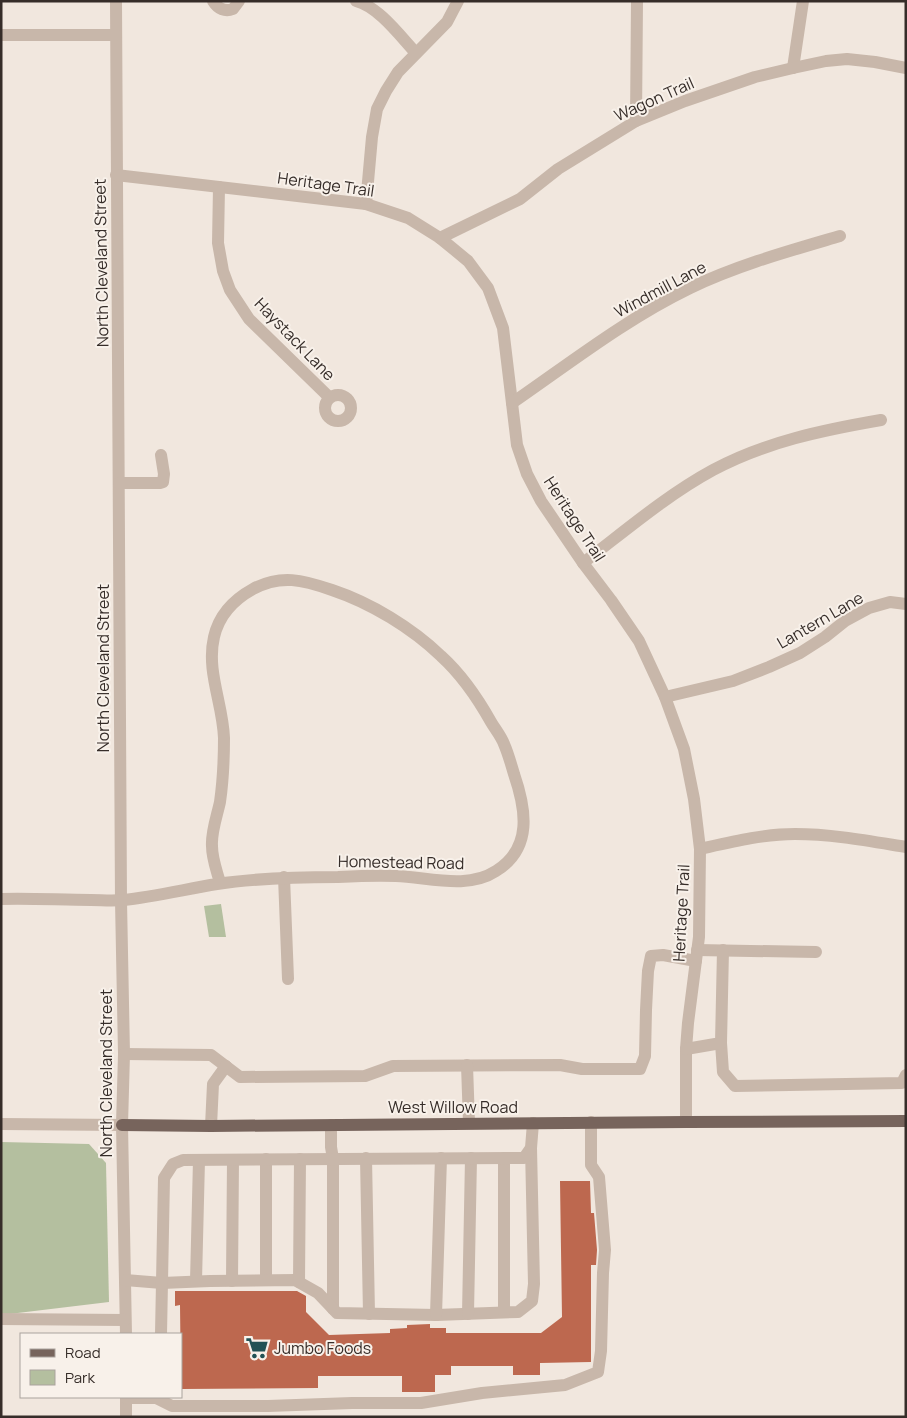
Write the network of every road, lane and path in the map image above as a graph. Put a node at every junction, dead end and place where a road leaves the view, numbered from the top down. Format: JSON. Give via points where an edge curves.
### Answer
{"nodes":[{"id":1,"x":116,"y":1,"type":"edge"},
{"id":2,"x":213,"y":1,"type":"edge"},
{"id":3,"x":239,"y":1,"type":"edge"},
{"id":4,"x":356,"y":1,"type":"edge"},
{"id":5,"x":458,"y":1,"type":"edge"},
{"id":6,"x":637,"y":1,"type":"edge"},
{"id":7,"x":803,"y":1,"type":"edge"},
{"id":8,"x":1,"y":34,"type":"edge"},
{"id":9,"x":116,"y":35,"type":"junction"},
{"id":10,"x":416,"y":53,"type":"junction"},
{"id":11,"x":793,"y":68,"type":"junction"},
{"id":12,"x":906,"y":68,"type":"edge"},
{"id":13,"x":636,"y":121,"type":"junction"},
{"id":14,"x":116,"y":175,"type":"junction"},
{"id":15,"x":219,"y":187,"type":"junction"},
{"id":16,"x":366,"y":204,"type":"junction"},
{"id":17,"x":840,"y":236,"type":"dead end"},
{"id":18,"x":440,"y":238,"type":"junction"},
{"id":19,"x":329,"y":397,"type":"dead end"},
{"id":20,"x":512,"y":403,"type":"junction"},
{"id":21,"x":880,"y":420,"type":"dead end"},
{"id":22,"x":161,"y":455,"type":"dead end"},
{"id":23,"x":119,"y":483,"type":"junction"},
{"id":24,"x":583,"y":563,"type":"junction"},
{"id":25,"x":906,"y":604,"type":"edge"},
{"id":26,"x":665,"y":696,"type":"junction"},
{"id":27,"x":906,"y":847,"type":"edge"},
{"id":28,"x":700,"y":849,"type":"junction"},
{"id":29,"x":284,"y":877,"type":"junction"},
{"id":30,"x":220,"y":883,"type":"junction"},
{"id":31,"x":1,"y":899,"type":"edge"},
{"id":32,"x":121,"y":901,"type":"junction"},
{"id":33,"x":723,"y":950,"type":"junction"},
{"id":34,"x":816,"y":952,"type":"dead end"},
{"id":35,"x":697,"y":956,"type":"junction"},
{"id":36,"x":288,"y":979,"type":"dead end"},
{"id":37,"x":721,"y":1043,"type":"junction"},
{"id":38,"x":686,"y":1049,"type":"junction"},
{"id":39,"x":124,"y":1054,"type":"junction"},
{"id":40,"x":467,"y":1065,"type":"junction"},
{"id":41,"x":226,"y":1066,"type":"junction"},
{"id":42,"x":906,"y":1075,"type":"edge"},
{"id":43,"x":906,"y":1121,"type":"edge"},
{"id":44,"x":591,"y":1122,"type":"junction"},
{"id":45,"x":686,"y":1122,"type":"junction"},
{"id":46,"x":533,"y":1123,"type":"junction"},
{"id":47,"x":1,"y":1124,"type":"edge"},
{"id":48,"x":469,"y":1124,"type":"junction"},
{"id":49,"x":122,"y":1125,"type":"junction"},
{"id":50,"x":331,"y":1125,"type":"junction"},
{"id":51,"x":211,"y":1126,"type":"junction"},
{"id":52,"x":531,"y":1148,"type":"junction"},
{"id":53,"x":333,"y":1158,"type":"junction"},
{"id":54,"x":366,"y":1158,"type":"junction"},
{"id":55,"x":441,"y":1158,"type":"junction"},
{"id":56,"x":471,"y":1158,"type":"junction"},
{"id":57,"x":504,"y":1158,"type":"junction"},
{"id":58,"x":266,"y":1159,"type":"junction"},
{"id":59,"x":300,"y":1159,"type":"junction"},
{"id":60,"x":199,"y":1160,"type":"junction"},
{"id":61,"x":233,"y":1160,"type":"junction"},
{"id":62,"x":125,"y":1280,"type":"junction"},
{"id":63,"x":232,"y":1280,"type":"junction"},
{"id":64,"x":266,"y":1280,"type":"junction"},
{"id":65,"x":196,"y":1281,"type":"junction"},
{"id":66,"x":299,"y":1282,"type":"junction"},
{"id":67,"x":162,"y":1283,"type":"junction"},
{"id":68,"x":333,"y":1309,"type":"junction"},
{"id":69,"x":504,"y":1312,"type":"junction"},
{"id":70,"x":369,"y":1314,"type":"junction"},
{"id":71,"x":468,"y":1314,"type":"junction"},
{"id":72,"x":436,"y":1315,"type":"junction"},
{"id":73,"x":1,"y":1319,"type":"edge"},
{"id":74,"x":126,"y":1320,"type":"junction"},
{"id":75,"x":126,"y":1333,"type":"edge"},
{"id":76,"x":161,"y":1333,"type":"edge"},
{"id":77,"x":126,"y":1398,"type":"edge"},
{"id":78,"x":159,"y":1398,"type":"edge"},
{"id":79,"x":126,"y":1417,"type":"edge"}],
"edges":[{"from":1,"to":9,"type":"street","name":"North Cleveland Street"},
{"from":2,"to":3,"type":"street","via":[[224,10],[233,9]]},
{"from":4,"to":10,"type":"street","via":[[382,17]]},
{"from":5,"to":10,"type":"street","via":[[447,22]]},
{"from":6,"to":13,"type":"street"},
{"from":7,"to":11,"type":"street"},
{"from":8,"to":9,"type":"street"},
{"from":9,"to":14,"type":"street","name":"North Cleveland Street"},
{"from":10,"to":16,"type":"street","via":[[398,72],[377,109]]},
{"from":11,"to":12,"type":"street","name":"Wagon Trail","via":[[847,59]]},
{"from":11,"to":13,"type":"street","name":"Wagon Trail","via":[[722,87]]},
{"from":13,"to":18,"type":"street","name":"Wagon Trail","via":[[558,169],[520,199]]},
{"from":14,"to":15,"type":"street","name":"Heritage Trail"},
{"from":14,"to":23,"type":"street","name":"North Cleveland Street"},
{"from":15,"to":16,"type":"street","name":"Heritage Trail"},
{"from":15,"to":19,"type":"street","name":"Haystack Lane","via":[[218,243],[230,290],[248,319]]},
{"from":16,"to":18,"type":"street","name":"Heritage Trail","via":[[408,218]]},
{"from":17,"to":20,"type":"street","name":"Windmill Lane","via":[[778,254],[690,288],[613,332]]},
{"from":18,"to":20,"type":"street","name":"Heritage Trail","via":[[468,261],[488,288],[502,328]]},
{"from":20,"to":24,"type":"street","name":"Heritage Trail","via":[[517,445],[526,474]]},
{"from":21,"to":24,"type":"street","via":[[808,434],[714,470],[683,488]]},
{"from":22,"to":23,"type":"street","via":[[163,482]]},
{"from":23,"to":32,"type":"street","name":"North Cleveland Street"},
{"from":24,"to":26,"type":"street","name":"Heritage Trail","via":[[639,642]]},
{"from":25,"to":26,"type":"street","name":"Lantern Lane","via":[[890,602],[869,608],[800,653],[733,681]]},
{"from":26,"to":28,"type":"street","name":"Heritage Trail","via":[[684,749]]},
{"from":27,"to":28,"type":"street","via":[[833,835],[794,834],[756,837]]},
{"from":28,"to":35,"type":"street","name":"Heritage Trail"},
{"from":29,"to":30,"type":"street","name":"Homestead Road"},
{"from":29,"to":30,"type":"street","name":"Homestead Road","via":[[395,876],[469,881],[496,872],[517,851],[522,839],[524,807],[503,742],[474,692],[440,654],[399,623],[354,597],[308,582],[278,580],[248,591],[225,609],[214,638],[213,670],[224,735],[221,792],[212,840]]},
{"from":29,"to":36,"type":"street"},
{"from":30,"to":32,"type":"street","name":"Homestead Road"},
{"from":31,"to":32,"type":"street","name":"Homestead Road"},
{"from":32,"to":39,"type":"street","name":"North Cleveland Street"},
{"from":33,"to":34,"type":"street"},
{"from":33,"to":35,"type":"street"},
{"from":33,"to":37,"type":"street"},
{"from":35,"to":38,"type":"street","name":"Heritage Trail"},
{"from":35,"to":40,"type":"street","via":[[651,956],[646,1056],[640,1069]]},
{"from":37,"to":38,"type":"street"},
{"from":37,"to":42,"type":"street","via":[[723,1072],[735,1086],[902,1083]]},
{"from":38,"to":45,"type":"street","name":"Heritage Trail"},
{"from":39,"to":41,"type":"street","via":[[211,1055]]},
{"from":39,"to":49,"type":"street","name":"North Cleveland Street"},
{"from":40,"to":41,"type":"street","via":[[393,1066],[365,1076],[240,1077]]},
{"from":40,"to":48,"type":"street"},
{"from":41,"to":51,"type":"street","via":[[213,1084]]},
{"from":43,"to":45,"type":"main road","name":"West Willow Road"},
{"from":44,"to":45,"type":"main road","name":"West Willow Road"},
{"from":44,"to":46,"type":"main road","name":"West Willow Road"},
{"from":44,"to":78,"type":"street","via":[[591,1165],[599,1177],[605,1250],[598,1372],[565,1385],[421,1403],[172,1406]]},
{"from":46,"to":48,"type":"main road","name":"West Willow Road"},
{"from":46,"to":52,"type":"street"},
{"from":47,"to":49,"type":"street","name":"West Willow Road"},
{"from":48,"to":50,"type":"main road","name":"West Willow Road"},
{"from":49,"to":51,"type":"main road","name":"West Willow Road"},
{"from":49,"to":62,"type":"street","name":"North Cleveland Street"},
{"from":50,"to":51,"type":"main road","name":"West Willow Road"},
{"from":50,"to":53,"type":"street"},
{"from":52,"to":57,"type":"street","via":[[524,1158]]},
{"from":52,"to":69,"type":"street","via":[[532,1301],[518,1312]]},
{"from":53,"to":54,"type":"street"},
{"from":53,"to":59,"type":"street"},
{"from":53,"to":68,"type":"street"},
{"from":54,"to":55,"type":"street"},
{"from":54,"to":70,"type":"street"},
{"from":55,"to":56,"type":"street"},
{"from":55,"to":72,"type":"street"},
{"from":56,"to":57,"type":"street"},
{"from":56,"to":71,"type":"street"},
{"from":57,"to":69,"type":"street"},
{"from":58,"to":59,"type":"street"},
{"from":58,"to":61,"type":"street"},
{"from":58,"to":64,"type":"street"},
{"from":59,"to":66,"type":"street"},
{"from":60,"to":61,"type":"street"},
{"from":60,"to":65,"type":"street"},
{"from":60,"to":67,"type":"street","via":[[173,1164],[164,1178]]},
{"from":61,"to":63,"type":"street"},
{"from":62,"to":67,"type":"street"},
{"from":62,"to":74,"type":"street","name":"North Cleveland Street"},
{"from":63,"to":64,"type":"street"},
{"from":63,"to":65,"type":"street"},
{"from":64,"to":66,"type":"street"},
{"from":65,"to":67,"type":"street"},
{"from":66,"to":68,"type":"street","via":[[318,1293]]},
{"from":67,"to":76,"type":"street"},
{"from":68,"to":70,"type":"street","via":[[337,1314]]},
{"from":69,"to":71,"type":"street"},
{"from":70,"to":72,"type":"street"},
{"from":71,"to":72,"type":"street"},
{"from":73,"to":74,"type":"street"},
{"from":74,"to":75,"type":"street","name":"North Cleveland Street"},
{"from":77,"to":79,"type":"street"}]}
